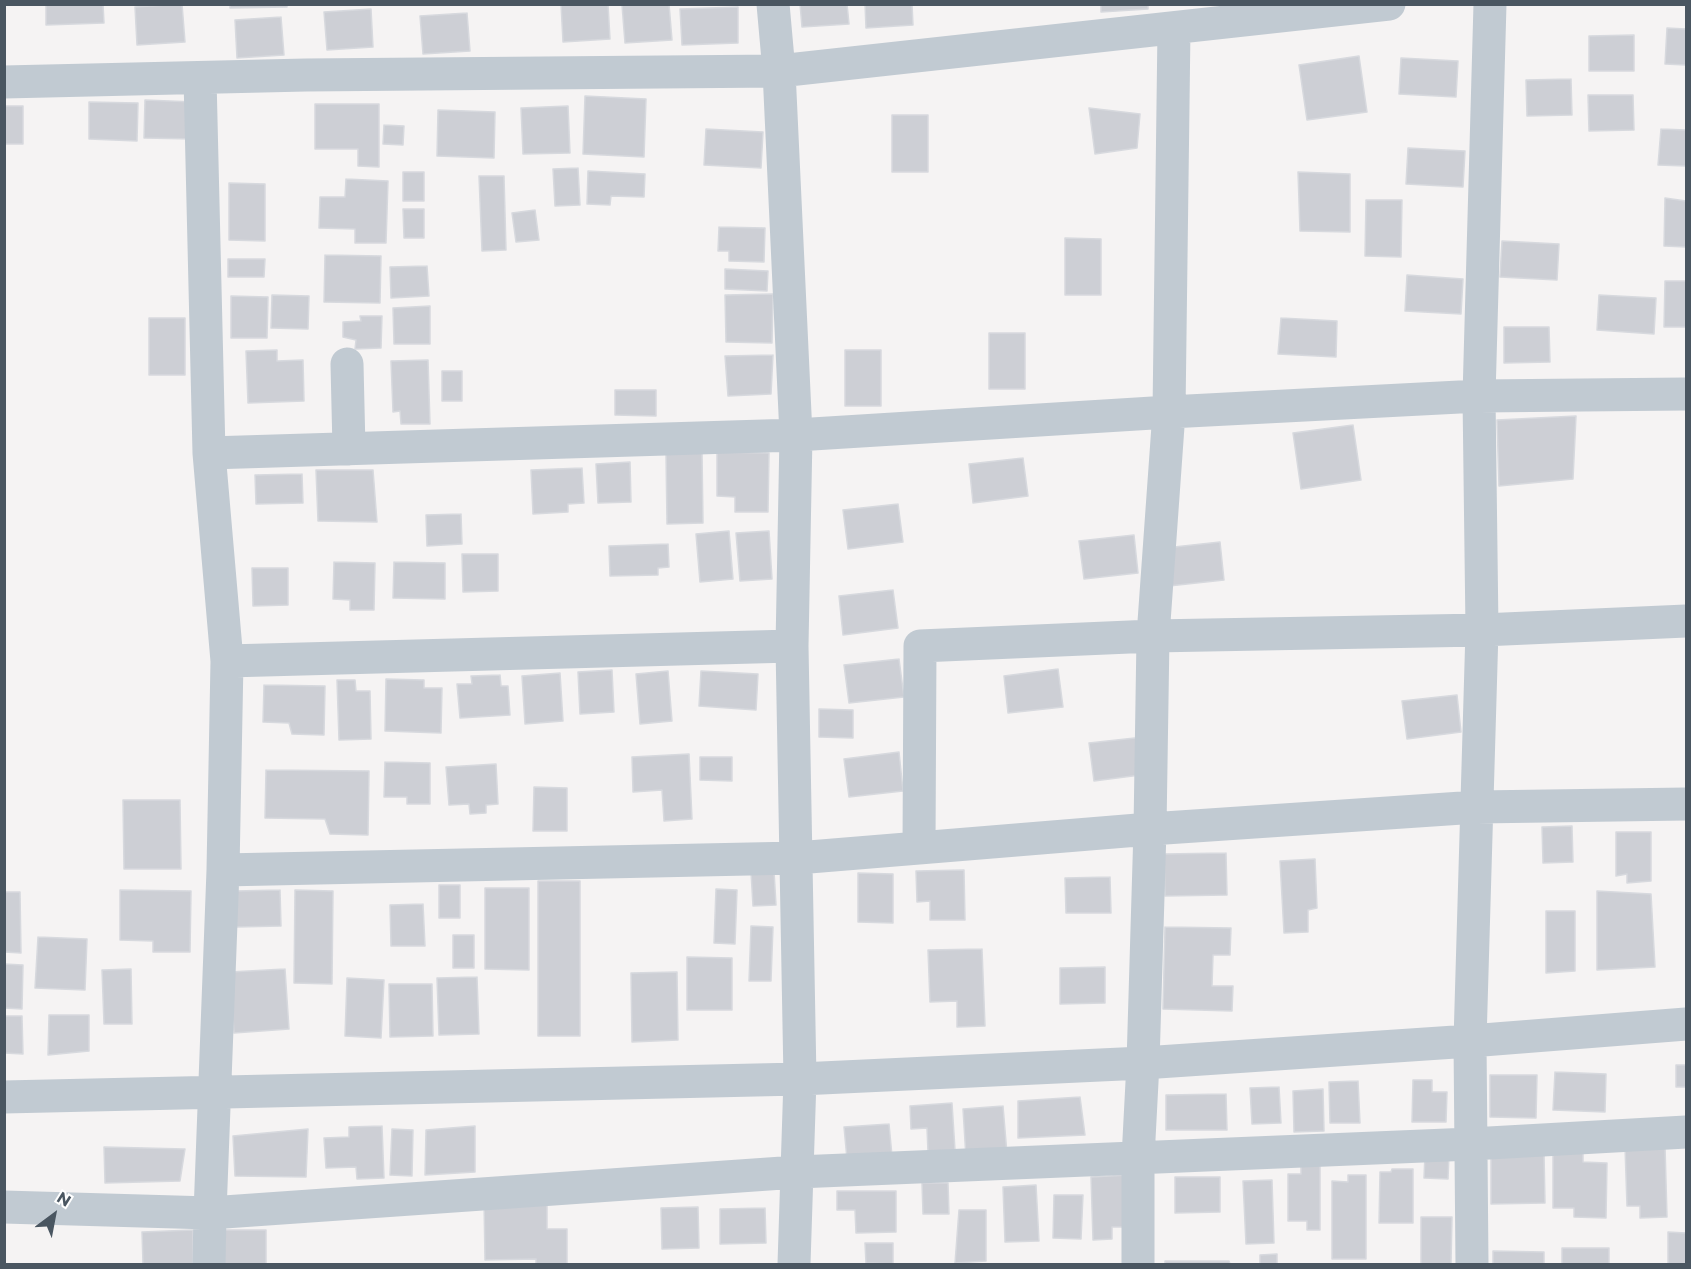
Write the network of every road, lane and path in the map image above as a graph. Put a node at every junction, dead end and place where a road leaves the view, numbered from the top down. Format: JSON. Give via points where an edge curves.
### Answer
{"nodes":[{"id":1,"x":774,"y":4,"type":"edge"},
{"id":2,"x":1389,"y":4,"type":"edge"},
{"id":3,"x":1490,"y":4,"type":"edge"},
{"id":4,"x":1174,"y":28,"type":"junction"},
{"id":5,"x":779,"y":71,"type":"junction"},
{"id":6,"x":200,"y":78,"type":"junction"},
{"id":7,"x":4,"y":82,"type":"edge"},
{"id":8,"x":347,"y":364,"type":"dead end"},
{"id":9,"x":1686,"y":394,"type":"edge"},
{"id":10,"x":1479,"y":396,"type":"junction"},
{"id":11,"x":1168,"y":412,"type":"junction"},
{"id":12,"x":796,"y":435,"type":"junction"},
{"id":13,"x":349,"y":449,"type":"junction"},
{"id":14,"x":209,"y":453,"type":"junction"},
{"id":15,"x":1686,"y":621,"type":"edge"},
{"id":16,"x":1482,"y":630,"type":"junction"},
{"id":17,"x":1153,"y":636,"type":"junction"},
{"id":18,"x":792,"y":646,"type":"junction"},
{"id":19,"x":227,"y":661,"type":"junction"},
{"id":20,"x":1686,"y":804,"type":"edge"},
{"id":21,"x":1477,"y":807,"type":"junction"},
{"id":22,"x":1150,"y":829,"type":"junction"},
{"id":23,"x":919,"y":847,"type":"junction"},
{"id":24,"x":796,"y":858,"type":"junction"},
{"id":25,"x":223,"y":870,"type":"junction"},
{"id":26,"x":1686,"y":1024,"type":"edge"},
{"id":27,"x":1470,"y":1041,"type":"junction"},
{"id":28,"x":1143,"y":1063,"type":"junction"},
{"id":29,"x":800,"y":1078,"type":"junction"},
{"id":30,"x":214,"y":1091,"type":"junction"},
{"id":31,"x":4,"y":1097,"type":"edge"},
{"id":32,"x":1686,"y":1132,"type":"edge"},
{"id":33,"x":1471,"y":1144,"type":"junction"},
{"id":34,"x":1138,"y":1158,"type":"junction"},
{"id":35,"x":797,"y":1172,"type":"junction"},
{"id":36,"x":4,"y":1207,"type":"edge"},
{"id":37,"x":210,"y":1213,"type":"junction"},
{"id":38,"x":209,"y":1264,"type":"edge"},
{"id":39,"x":794,"y":1264,"type":"edge"},
{"id":40,"x":1138,"y":1264,"type":"edge"},
{"id":41,"x":1472,"y":1264,"type":"edge"}],
"edges":[{"from":1,"to":5,"type":"street"},
{"from":2,"to":4,"type":"street"},
{"from":3,"to":10,"type":"street"},
{"from":4,"to":5,"type":"street"},
{"from":4,"to":11,"type":"street"},
{"from":5,"to":6,"type":"street"},
{"from":5,"to":12,"type":"street"},
{"from":6,"to":7,"type":"street"},
{"from":6,"to":14,"type":"street"},
{"from":8,"to":13,"type":"street"},
{"from":9,"to":10,"type":"street"},
{"from":10,"to":11,"type":"street"},
{"from":10,"to":16,"type":"street"},
{"from":11,"to":12,"type":"street"},
{"from":11,"to":17,"type":"street"},
{"from":12,"to":13,"type":"street"},
{"from":12,"to":18,"type":"street"},
{"from":13,"to":14,"type":"street"},
{"from":14,"to":19,"type":"street"},
{"from":15,"to":16,"type":"street"},
{"from":16,"to":17,"type":"street"},
{"from":16,"to":21,"type":"street"},
{"from":17,"to":22,"type":"street"},
{"from":17,"to":23,"type":"street","via":[[920,646]]},
{"from":18,"to":19,"type":"street"},
{"from":18,"to":24,"type":"street"},
{"from":19,"to":25,"type":"street"},
{"from":20,"to":21,"type":"street"},
{"from":21,"to":22,"type":"street"},
{"from":21,"to":27,"type":"street"},
{"from":22,"to":23,"type":"street"},
{"from":22,"to":28,"type":"street"},
{"from":23,"to":24,"type":"street"},
{"from":24,"to":25,"type":"street"},
{"from":24,"to":29,"type":"street"},
{"from":25,"to":30,"type":"street"},
{"from":26,"to":27,"type":"street"},
{"from":27,"to":28,"type":"street"},
{"from":27,"to":33,"type":"street"},
{"from":28,"to":29,"type":"street"},
{"from":28,"to":34,"type":"street"},
{"from":29,"to":30,"type":"street"},
{"from":29,"to":35,"type":"street"},
{"from":30,"to":31,"type":"street"},
{"from":30,"to":37,"type":"street"},
{"from":32,"to":33,"type":"street"},
{"from":33,"to":34,"type":"street"},
{"from":33,"to":41,"type":"street"},
{"from":34,"to":35,"type":"street"},
{"from":34,"to":40,"type":"street"},
{"from":35,"to":37,"type":"street"},
{"from":35,"to":39,"type":"street"},
{"from":36,"to":37,"type":"street"},
{"from":37,"to":38,"type":"street"}]}
